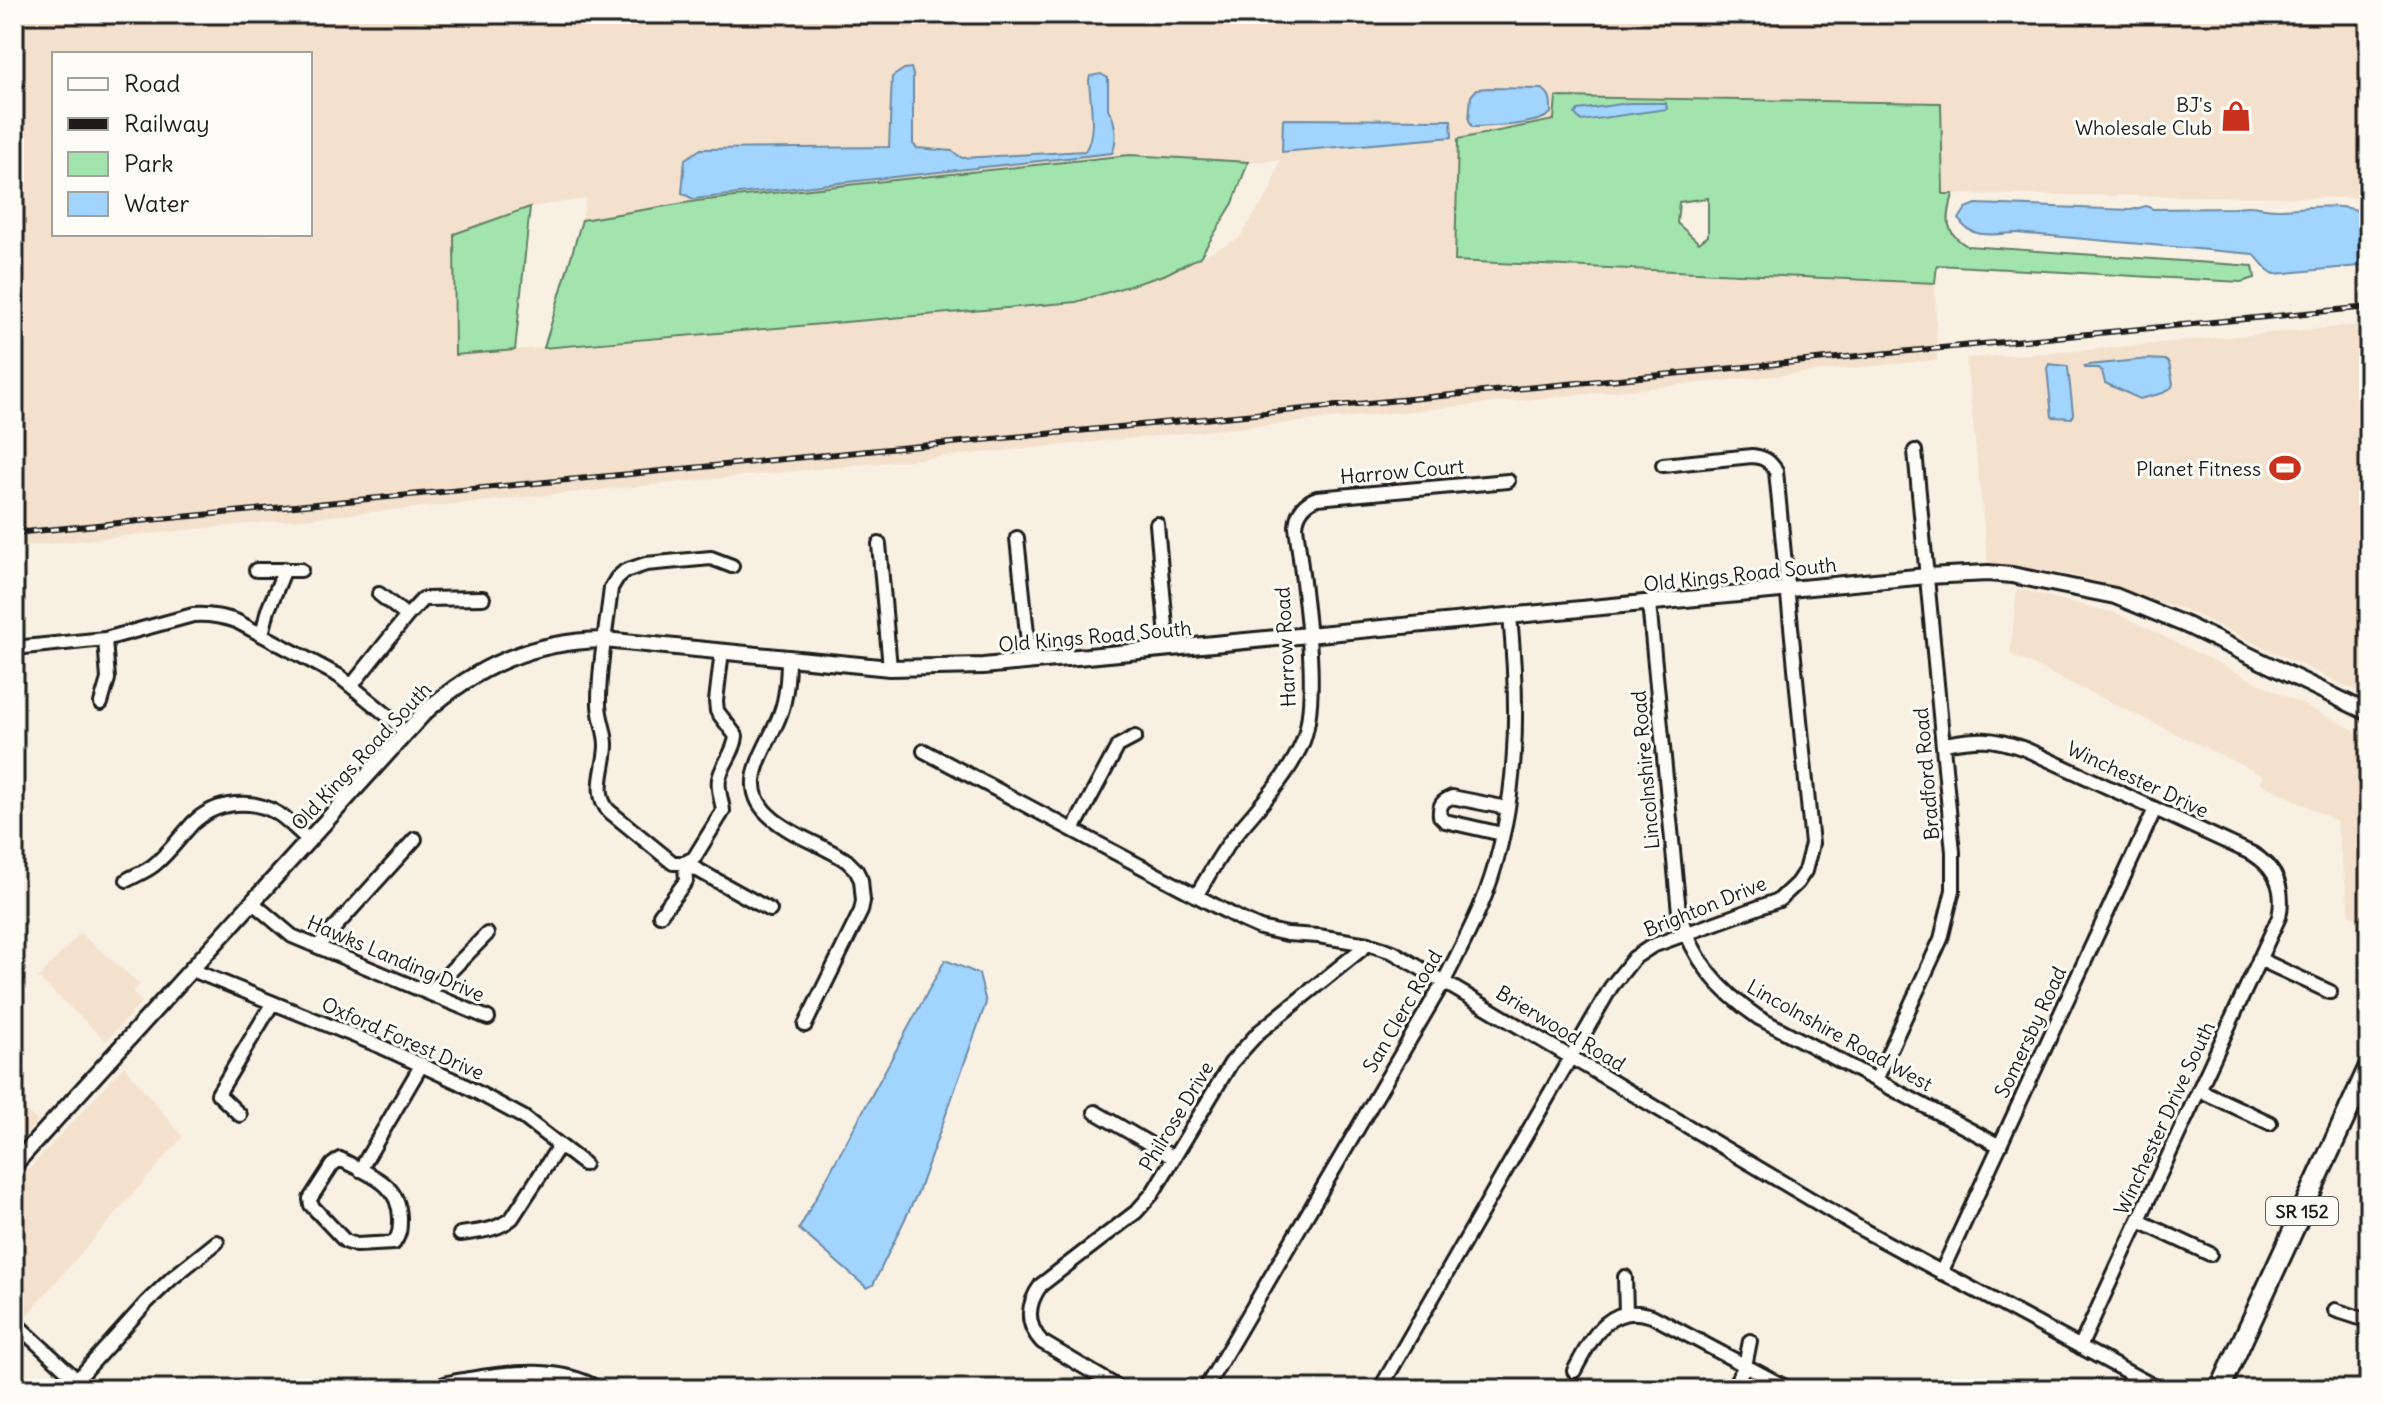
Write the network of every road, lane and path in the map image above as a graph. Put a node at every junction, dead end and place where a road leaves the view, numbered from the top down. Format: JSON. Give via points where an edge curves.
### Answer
{"nodes":[{"id":1,"x":1915,"y":451,"type":"dead end"},
{"id":2,"x":1663,"y":465,"type":"dead end"},
{"id":3,"x":1508,"y":481,"type":"dead end"},
{"id":4,"x":1303,"y":507,"type":"joint"},
{"id":5,"x":1157,"y":524,"type":"dead end"},
{"id":6,"x":1017,"y":538,"type":"dead end"},
{"id":7,"x":879,"y":544,"type":"dead end"},
{"id":8,"x":732,"y":566,"type":"dead end"},
{"id":9,"x":285,"y":569,"type":"junction"},
{"id":10,"x":256,"y":570,"type":"dead end"},
{"id":11,"x":301,"y":570,"type":"dead end"},
{"id":12,"x":1927,"y":576,"type":"junction"},
{"id":13,"x":1787,"y":590,"type":"junction"},
{"id":14,"x":379,"y":594,"type":"dead end"},
{"id":15,"x":483,"y":598,"type":"dead end"},
{"id":16,"x":1649,"y":603,"type":"junction"},
{"id":17,"x":407,"y":616,"type":"junction"},
{"id":18,"x":1510,"y":616,"type":"junction"},
{"id":19,"x":262,"y":634,"type":"junction"},
{"id":20,"x":1307,"y":636,"type":"junction"},
{"id":21,"x":105,"y":639,"type":"junction"},
{"id":22,"x":604,"y":640,"type":"junction"},
{"id":23,"x":14,"y":648,"type":"edge"},
{"id":24,"x":1168,"y":649,"type":"junction"},
{"id":25,"x":722,"y":651,"type":"junction"},
{"id":26,"x":788,"y":657,"type":"junction"},
{"id":27,"x":1030,"y":662,"type":"junction"},
{"id":28,"x":890,"y":668,"type":"junction"},
{"id":29,"x":352,"y":685,"type":"junction"},
{"id":30,"x":101,"y":703,"type":"dead end"},
{"id":31,"x":2369,"y":713,"type":"edge"},
{"id":32,"x":405,"y":733,"type":"junction"},
{"id":33,"x":1135,"y":737,"type":"dead end"},
{"id":34,"x":1944,"y":744,"type":"junction"},
{"id":35,"x":924,"y":751,"type":"dead end"},
{"id":36,"x":1507,"y":808,"type":"junction"},
{"id":37,"x":2155,"y":809,"type":"junction"},
{"id":38,"x":1073,"y":830,"type":"junction"},
{"id":39,"x":1502,"y":834,"type":"junction"},
{"id":40,"x":415,"y":839,"type":"dead end"},
{"id":41,"x":309,"y":840,"type":"junction"},
{"id":42,"x":685,"y":863,"type":"junction"},
{"id":43,"x":127,"y":880,"type":"dead end"},
{"id":44,"x":1196,"y":896,"type":"junction"},
{"id":45,"x":253,"y":903,"type":"junction"},
{"id":46,"x":2281,"y":906,"type":"joint"},
{"id":47,"x":770,"y":910,"type":"dead end"},
{"id":48,"x":660,"y":915,"type":"dead end"},
{"id":49,"x":1685,"y":933,"type":"junction"},
{"id":50,"x":487,"y":934,"type":"dead end"},
{"id":51,"x":1368,"y":944,"type":"junction"},
{"id":52,"x":318,"y":946,"type":"junction"},
{"id":53,"x":2259,"y":959,"type":"junction"},
{"id":54,"x":192,"y":970,"type":"junction"},
{"id":55,"x":1444,"y":981,"type":"junction"},
{"id":56,"x":430,"y":992,"type":"junction"},
{"id":57,"x":2330,"y":992,"type":"dead end"},
{"id":58,"x":272,"y":1004,"type":"junction"},
{"id":59,"x":488,"y":1018,"type":"dead end"},
{"id":60,"x":805,"y":1025,"type":"dead end"},
{"id":61,"x":1570,"y":1056,"type":"junction"},
{"id":62,"x":422,"y":1064,"type":"junction"},
{"id":63,"x":2369,"y":1066,"type":"edge"},
{"id":64,"x":1876,"y":1080,"type":"junction"},
{"id":65,"x":2199,"y":1090,"type":"junction"},
{"id":66,"x":1095,"y":1112,"type":"dead end"},
{"id":67,"x":240,"y":1115,"type":"dead end"},
{"id":68,"x":2271,"y":1122,"type":"dead end"},
{"id":69,"x":559,"y":1146,"type":"junction"},
{"id":70,"x":2000,"y":1146,"type":"junction"},
{"id":71,"x":1174,"y":1158,"type":"junction"},
{"id":72,"x":584,"y":1164,"type":"dead end"},
{"id":73,"x":14,"y":1165,"type":"edge"},
{"id":74,"x":360,"y":1170,"type":"junction"},
{"id":75,"x":2139,"y":1221,"type":"junction"},
{"id":76,"x":460,"y":1234,"type":"dead end"},
{"id":77,"x":217,"y":1242,"type":"dead end"},
{"id":78,"x":2210,"y":1254,"type":"dead end"},
{"id":79,"x":1941,"y":1273,"type":"junction"},
{"id":80,"x":1625,"y":1277,"type":"dead end"},
{"id":81,"x":2335,"y":1310,"type":"dead end"},
{"id":82,"x":1626,"y":1313,"type":"junction"},
{"id":83,"x":2369,"y":1321,"type":"edge"},
{"id":84,"x":19,"y":1326,"type":"edge"},
{"id":85,"x":1750,"y":1341,"type":"dead end"},
{"id":86,"x":14,"y":1342,"type":"edge"},
{"id":87,"x":2080,"y":1347,"type":"junction"},
{"id":88,"x":1745,"y":1366,"type":"junction"},
{"id":89,"x":1574,"y":1371,"type":"dead end"},
{"id":90,"x":82,"y":1384,"type":"edge"},
{"id":91,"x":435,"y":1389,"type":"edge"},
{"id":92,"x":599,"y":1389,"type":"edge"},
{"id":93,"x":1121,"y":1389,"type":"edge"},
{"id":94,"x":1205,"y":1389,"type":"edge"},
{"id":95,"x":1380,"y":1389,"type":"edge"},
{"id":96,"x":1732,"y":1389,"type":"edge"},
{"id":97,"x":1789,"y":1389,"type":"edge"},
{"id":98,"x":2159,"y":1389,"type":"edge"},
{"id":99,"x":2220,"y":1389,"type":"edge"}],
"edges":[{"from":1,"to":12,"type":"street","name":"Bradford Road"},
{"from":2,"to":13,"type":"street","name":"Brighton Drive","via":[[1752,456],[1771,463]]},
{"from":3,"to":4,"type":"street","name":"Harrow Court","via":[[1317,498]]},
{"from":4,"to":20,"type":"street","name":"Harrow Road","via":[[1296,526]]},
{"from":5,"to":24,"type":"street"},
{"from":6,"to":27,"type":"street"},
{"from":7,"to":28,"type":"street"},
{"from":8,"to":22,"type":"street","via":[[711,558],[625,571],[611,588]]},
{"from":9,"to":10,"type":"street"},
{"from":9,"to":11,"type":"street"},
{"from":9,"to":19,"type":"street"},
{"from":12,"to":13,"type":"street","name":"Old Kings Road South"},
{"from":12,"to":31,"type":"street","name":"Old Kings Road South","via":[[2012,575],[2115,596]]},
{"from":12,"to":34,"type":"street","name":"Bradford Road"},
{"from":13,"to":16,"type":"street","name":"Old Kings Road South"},
{"from":13,"to":49,"type":"street","name":"Brighton Drive","via":[[1810,858],[1797,883],[1779,900]]},
{"from":14,"to":17,"type":"street"},
{"from":15,"to":17,"type":"street","via":[[423,599]]},
{"from":16,"to":18,"type":"street","name":"Old Kings Road South"},
{"from":16,"to":49,"type":"street","name":"Lincolnshire Road"},
{"from":17,"to":29,"type":"street"},
{"from":18,"to":20,"type":"street","name":"Old Kings Road South"},
{"from":18,"to":36,"type":"street","name":"San Clerc Road","via":[[1517,710]]},
{"from":19,"to":21,"type":"street","via":[[207,614]]},
{"from":19,"to":29,"type":"street"},
{"from":20,"to":24,"type":"street","name":"Old Kings Road South"},
{"from":20,"to":44,"type":"street","name":"Harrow Road","via":[[1311,696],[1301,747]]},
{"from":21,"to":23,"type":"street"},
{"from":21,"to":30,"type":"street","via":[[108,679]]},
{"from":22,"to":25,"type":"street","name":"Old Kings Road South"},
{"from":22,"to":32,"type":"street","name":"Old Kings Road South","via":[[543,647],[482,669],[439,699]]},
{"from":22,"to":42,"type":"street","via":[[598,702],[606,741],[600,794],[604,806],[673,863]]},
{"from":24,"to":27,"type":"street","name":"Old Kings Road South"},
{"from":25,"to":26,"type":"street","name":"Old Kings Road South"},
{"from":25,"to":42,"type":"street","via":[[717,711],[736,742],[720,775],[723,811],[694,858]]},
{"from":26,"to":28,"type":"street","name":"Old Kings Road South"},
{"from":26,"to":60,"type":"street","via":[[785,699],[757,764],[754,792],[778,823],[856,870],[863,901]]},
{"from":27,"to":28,"type":"street","name":"Old Kings Road South"},
{"from":29,"to":32,"type":"street"},
{"from":32,"to":41,"type":"street","name":"Old Kings Road South"},
{"from":33,"to":38,"type":"street","via":[[1118,746]]},
{"from":34,"to":37,"type":"street","name":"Winchester Drive","via":[[1980,738],[2010,744]]},
{"from":34,"to":64,"type":"street","name":"Bradford Road","via":[[1953,890],[1941,939]]},
{"from":35,"to":38,"type":"street","name":"Brierwood Road"},
{"from":36,"to":39,"type":"street","name":"San Clerc Road"},
{"from":36,"to":39,"type":"street","via":[[1452,797],[1439,806],[1445,821]]},
{"from":37,"to":46,"type":"street","name":"Winchester Drive","via":[[2266,862],[2278,882]]},
{"from":37,"to":70,"type":"street","name":"Somersby Road"},
{"from":38,"to":44,"type":"street","name":"Brierwood Road"},
{"from":39,"to":55,"type":"street","name":"San Clerc Road","via":[[1486,891]]},
{"from":40,"to":52,"type":"street"},
{"from":41,"to":43,"type":"street","via":[[270,810],[240,803],[223,806],[207,812],[153,866]]},
{"from":41,"to":45,"type":"street","name":"Old Kings Road South"},
{"from":42,"to":47,"type":"street"},
{"from":42,"to":48,"type":"street","via":[[686,881]]},
{"from":44,"to":51,"type":"street","name":"Brierwood Road","via":[[1260,928]]},
{"from":45,"to":52,"type":"street","name":"Hawks Landing Drive","via":[[292,936]]},
{"from":45,"to":54,"type":"street","name":"Old Kings Road South"},
{"from":46,"to":53,"type":"street","name":"Winchester Drive South"},
{"from":49,"to":61,"type":"street","name":"Brighton Drive","via":[[1634,958]]},
{"from":49,"to":64,"type":"street","name":"Lincolnshire Road West","via":[[1701,964],[1743,1007]]},
{"from":50,"to":56,"type":"street"},
{"from":51,"to":55,"type":"street","name":"Brierwood Road"},
{"from":51,"to":71,"type":"street","name":"Philrose Drive","via":[[1245,1046]]},
{"from":52,"to":56,"type":"street","name":"Hawks Landing Drive"},
{"from":53,"to":57,"type":"street"},
{"from":53,"to":65,"type":"street","name":"Winchester Drive South"},
{"from":54,"to":58,"type":"street","name":"Oxford Forest Drive"},
{"from":54,"to":73,"type":"street","name":"Old Kings Road South"},
{"from":55,"to":61,"type":"street","name":"Brierwood Road"},
{"from":55,"to":94,"type":"street","name":"San Clerc Road"},
{"from":56,"to":59,"type":"street","name":"Hawks Landing Drive"},
{"from":58,"to":62,"type":"street","name":"Oxford Forest Drive"},
{"from":58,"to":67,"type":"street","via":[[218,1094]]},
{"from":61,"to":79,"type":"street","name":"Brierwood Road"},
{"from":61,"to":95,"type":"street","name":"Brighton Drive"},
{"from":62,"to":69,"type":"street","name":"Oxford Forest Drive","via":[[523,1117]]},
{"from":62,"to":74,"type":"street"},
{"from":63,"to":99,"type":"main road","number":"SR 152"},
{"from":64,"to":70,"type":"street","name":"Lincolnshire Road West"},
{"from":65,"to":68,"type":"street"},
{"from":65,"to":75,"type":"street","name":"Winchester Drive South"},
{"from":66,"to":71,"type":"street"},
{"from":69,"to":72,"type":"street","name":"Oxford Forest Drive"},
{"from":69,"to":76,"type":"street","via":[[512,1218],[491,1230]]},
{"from":70,"to":79,"type":"street","name":"Somersby Road"},
{"from":71,"to":93,"type":"street","name":"Philrose Drive","via":[[1136,1212],[1041,1285],[1031,1304],[1035,1335],[1042,1342]]},
{"from":74,"to":74,"type":"street","via":[[340,1159],[310,1199],[311,1205],[345,1241],[394,1243],[400,1233],[399,1205],[392,1190]]},
{"from":75,"to":78,"type":"street"},
{"from":75,"to":87,"type":"street","name":"Winchester Drive South"},
{"from":77,"to":90,"type":"street","via":[[147,1302]]},
{"from":79,"to":87,"type":"street","name":"Brierwood Road"},
{"from":80,"to":82,"type":"street"},
{"from":81,"to":83,"type":"street"},
{"from":82,"to":88,"type":"street","via":[[1652,1316]]},
{"from":82,"to":89,"type":"street","via":[[1599,1329]]},
{"from":84,"to":86,"type":"street"},
{"from":84,"to":90,"type":"street"},
{"from":85,"to":88,"type":"street"},
{"from":87,"to":98,"type":"street","name":"Brierwood Road"},
{"from":88,"to":96,"type":"street"},
{"from":88,"to":97,"type":"street"},
{"from":91,"to":92,"type":"street","via":[[527,1372],[572,1378]]}]}
